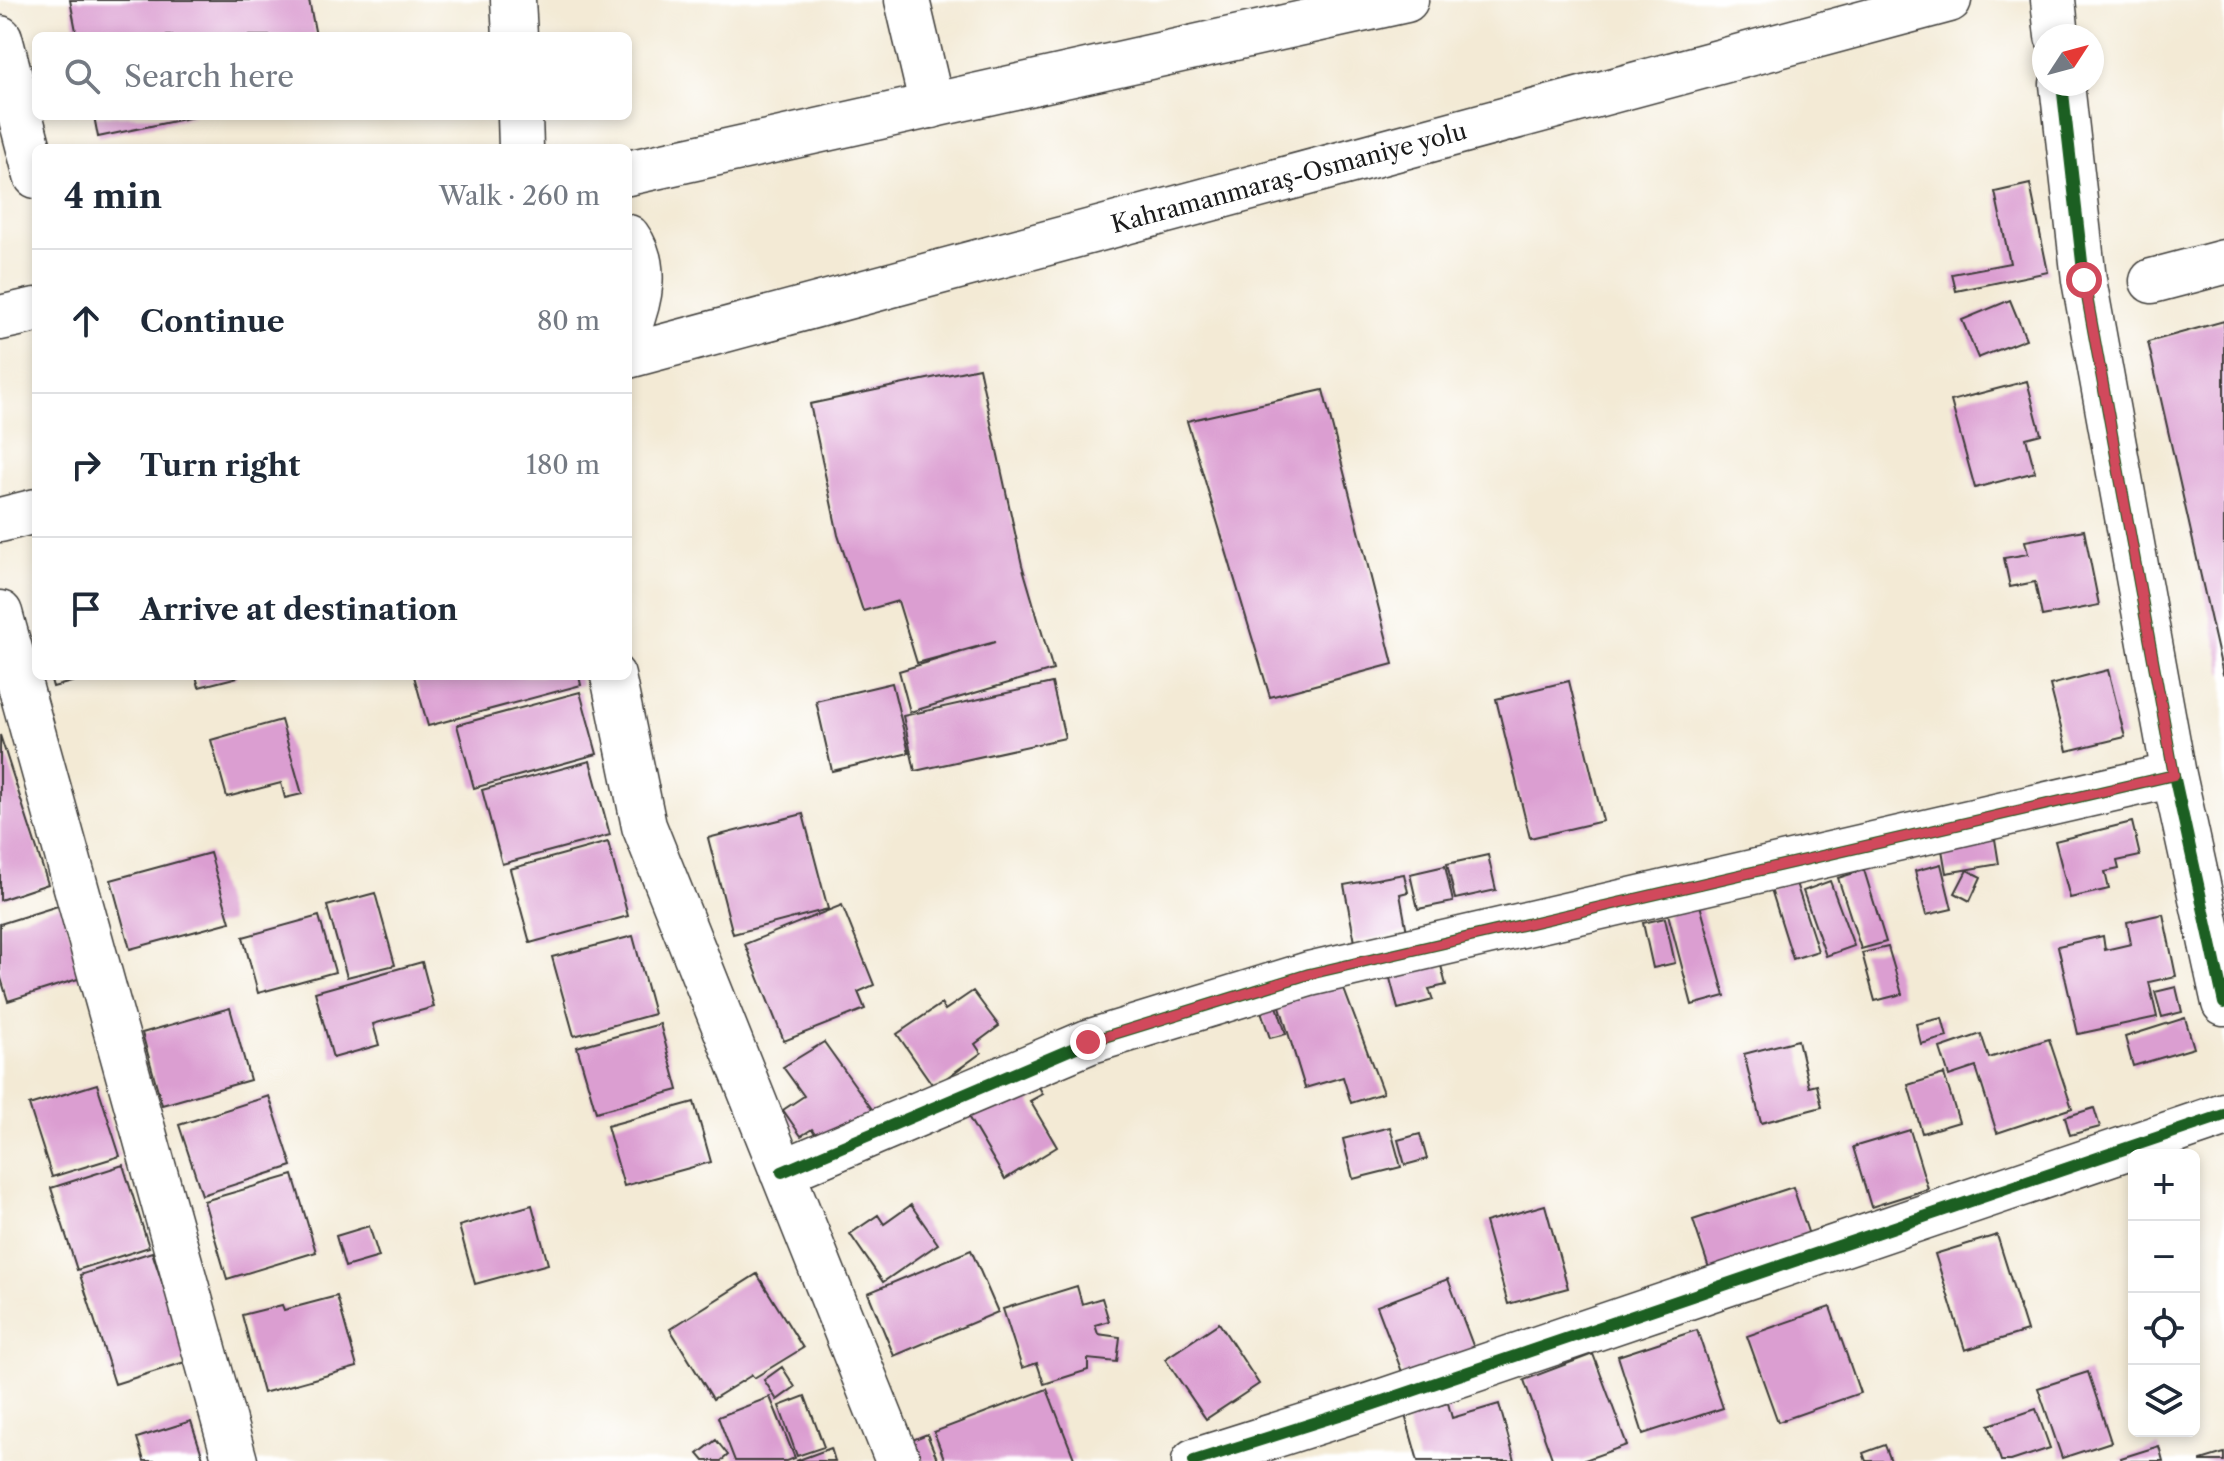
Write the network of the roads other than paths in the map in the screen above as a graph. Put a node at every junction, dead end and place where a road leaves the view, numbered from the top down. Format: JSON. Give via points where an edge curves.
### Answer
{"nodes":[{"id":1,"x":513,"y":0,"type":"edge"},
{"id":2,"x":907,"y":0,"type":"edge"},
{"id":3,"x":1406,"y":0,"type":"edge"},
{"id":4,"x":1949,"y":0,"type":"edge"},
{"id":5,"x":2053,"y":0,"type":"edge"},
{"id":6,"x":1359,"y":5,"type":"edge"},
{"id":7,"x":2056,"y":24,"type":"edge"},
{"id":8,"x":515,"y":32,"type":"edge"},
{"id":9,"x":0,"y":38,"type":"edge"},
{"id":10,"x":2063,"y":96,"type":"edge"},
{"id":11,"x":932,"y":106,"type":"junction"},
{"id":12,"x":520,"y":120,"type":"edge"},
{"id":13,"x":521,"y":144,"type":"edge"},
{"id":14,"x":32,"y":161,"type":"edge"},
{"id":15,"x":632,"y":172,"type":"edge"},
{"id":16,"x":632,"y":247,"type":"edge"},
{"id":17,"x":2224,"y":262,"type":"edge"},
{"id":18,"x":2152,"y":281,"type":"dead end"},
{"id":19,"x":32,"y":311,"type":"edge"},
{"id":20,"x":0,"y":318,"type":"edge"},
{"id":21,"x":632,"y":320,"type":"edge"},
{"id":22,"x":632,"y":355,"type":"edge"},
{"id":23,"x":32,"y":512,"type":"edge"},
{"id":24,"x":0,"y":520,"type":"edge"},
{"id":25,"x":0,"y":613,"type":"edge"},
{"id":26,"x":614,"y":680,"type":"edge"},
{"id":27,"x":2174,"y":775,"type":"junction"},
{"id":28,"x":2224,"y":1003,"type":"edge"},
{"id":29,"x":2224,"y":1115,"type":"edge"},
{"id":30,"x":782,"y":1172,"type":"junction"},
{"id":31,"x":235,"y":1461,"type":"edge"},
{"id":32,"x":898,"y":1461,"type":"edge"},
{"id":33,"x":1194,"y":1461,"type":"edge"}],
"edges":[{"from":1,"to":8,"type":"main road"},
{"from":2,"to":11,"type":"main road"},
{"from":3,"to":6,"type":"main road"},
{"from":4,"to":22,"type":"main road","name":"Kahramanmaraş-Osmaniye yolu"},
{"from":5,"to":7,"type":"main road"},
{"from":6,"to":11,"type":"main road"},
{"from":9,"to":14,"type":"main road"},
{"from":10,"to":27,"type":"main road","via":[[2084,280]]},
{"from":11,"to":15,"type":"main road"},
{"from":12,"to":13,"type":"main road"},
{"from":16,"to":21,"type":"main road","via":[[641,271]]},
{"from":17,"to":18,"type":"main road"},
{"from":19,"to":20,"type":"main road"},
{"from":23,"to":24,"type":"main road"},
{"from":25,"to":31,"type":"main road"},
{"from":26,"to":30,"type":"main road","via":[[644,826]]},
{"from":27,"to":28,"type":"main road"},
{"from":27,"to":30,"type":"main road","via":[[1309,974],[1088,1042]]},
{"from":29,"to":33,"type":"main road"},
{"from":30,"to":32,"type":"main road"}]}
